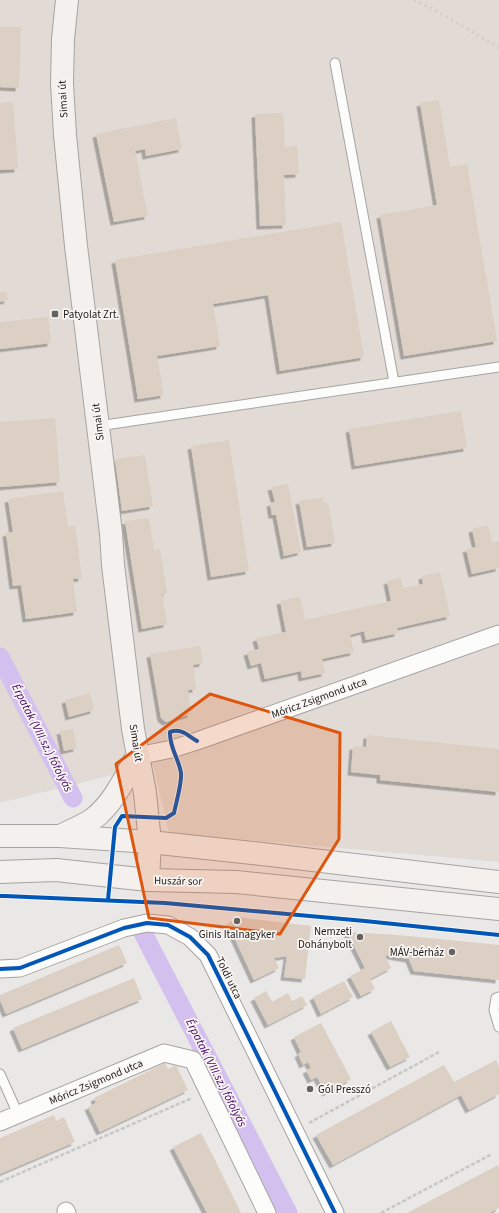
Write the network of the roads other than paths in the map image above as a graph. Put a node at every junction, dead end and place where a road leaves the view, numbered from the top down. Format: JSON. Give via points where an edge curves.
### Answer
{"nodes":[{"id":1,"x":67,"y":0,"type":"edge"},
{"id":2,"x":335,"y":63,"type":"dead end"},
{"id":3,"x":499,"y":367,"type":"edge"},
{"id":4,"x":394,"y":382,"type":"junction"},
{"id":5,"x":98,"y":426,"type":"junction"},
{"id":6,"x":499,"y":634,"type":"edge"},
{"id":7,"x":138,"y":756,"type":"junction"},
{"id":8,"x":0,"y":836,"type":"edge"},
{"id":9,"x":60,"y":836,"type":"junction"},
{"id":10,"x":150,"y":842,"type":"junction"},
{"id":11,"x":0,"y":872,"type":"edge"},
{"id":12,"x":148,"y":880,"type":"junction"},
{"id":13,"x":499,"y":882,"type":"edge"},
{"id":14,"x":499,"y":909,"type":"edge"},
{"id":15,"x":0,"y":969,"type":"edge"},
{"id":16,"x":499,"y":998,"type":"edge"},
{"id":17,"x":499,"y":1027,"type":"edge"},
{"id":18,"x":0,"y":1074,"type":"edge"},
{"id":19,"x":18,"y":1114,"type":"junction"},
{"id":20,"x":0,"y":1122,"type":"edge"},
{"id":21,"x":267,"y":1213,"type":"edge"},
{"id":22,"x":335,"y":1213,"type":"edge"}],
"edges":[{"from":1,"to":5,"type":"main road","name":"Simai út","via":[[62,83],[65,135]]},
{"from":2,"to":4,"type":"lane"},
{"from":3,"to":4,"type":"lane"},
{"from":4,"to":5,"type":"lane"},
{"from":5,"to":7,"type":"main road","name":"Simai út"},
{"from":6,"to":7,"type":"street","name":"Móricz Zsigmond utca","via":[[192,743]]},
{"from":7,"to":9,"type":"main road","via":[[107,805],[93,819]]},
{"from":7,"to":10,"type":"main road","name":"Simai út"},
{"from":8,"to":9,"type":"main road"},
{"from":9,"to":10,"type":"main road"},
{"from":10,"to":12,"type":"main road","name":"Huszár sor"},
{"from":10,"to":13,"type":"main road"},
{"from":11,"to":12,"type":"main road","via":[[56,870]]},
{"from":12,"to":14,"type":"main road","name":"Huszár sor","via":[[236,882]]},
{"from":15,"to":22,"type":"street","name":"Toldi utca","via":[[20,968],[124,928],[147,923],[168,925],[190,936],[208,955]]},
{"from":16,"to":17,"type":"lane","via":[[496,998],[494,1010]]},
{"from":18,"to":19,"type":"lane"},
{"from":19,"to":20,"type":"street","name":"Móricz Zsigmond utca"},
{"from":19,"to":21,"type":"street","name":"Móricz Zsigmond utca","via":[[164,1053],[193,1060]]}]}
